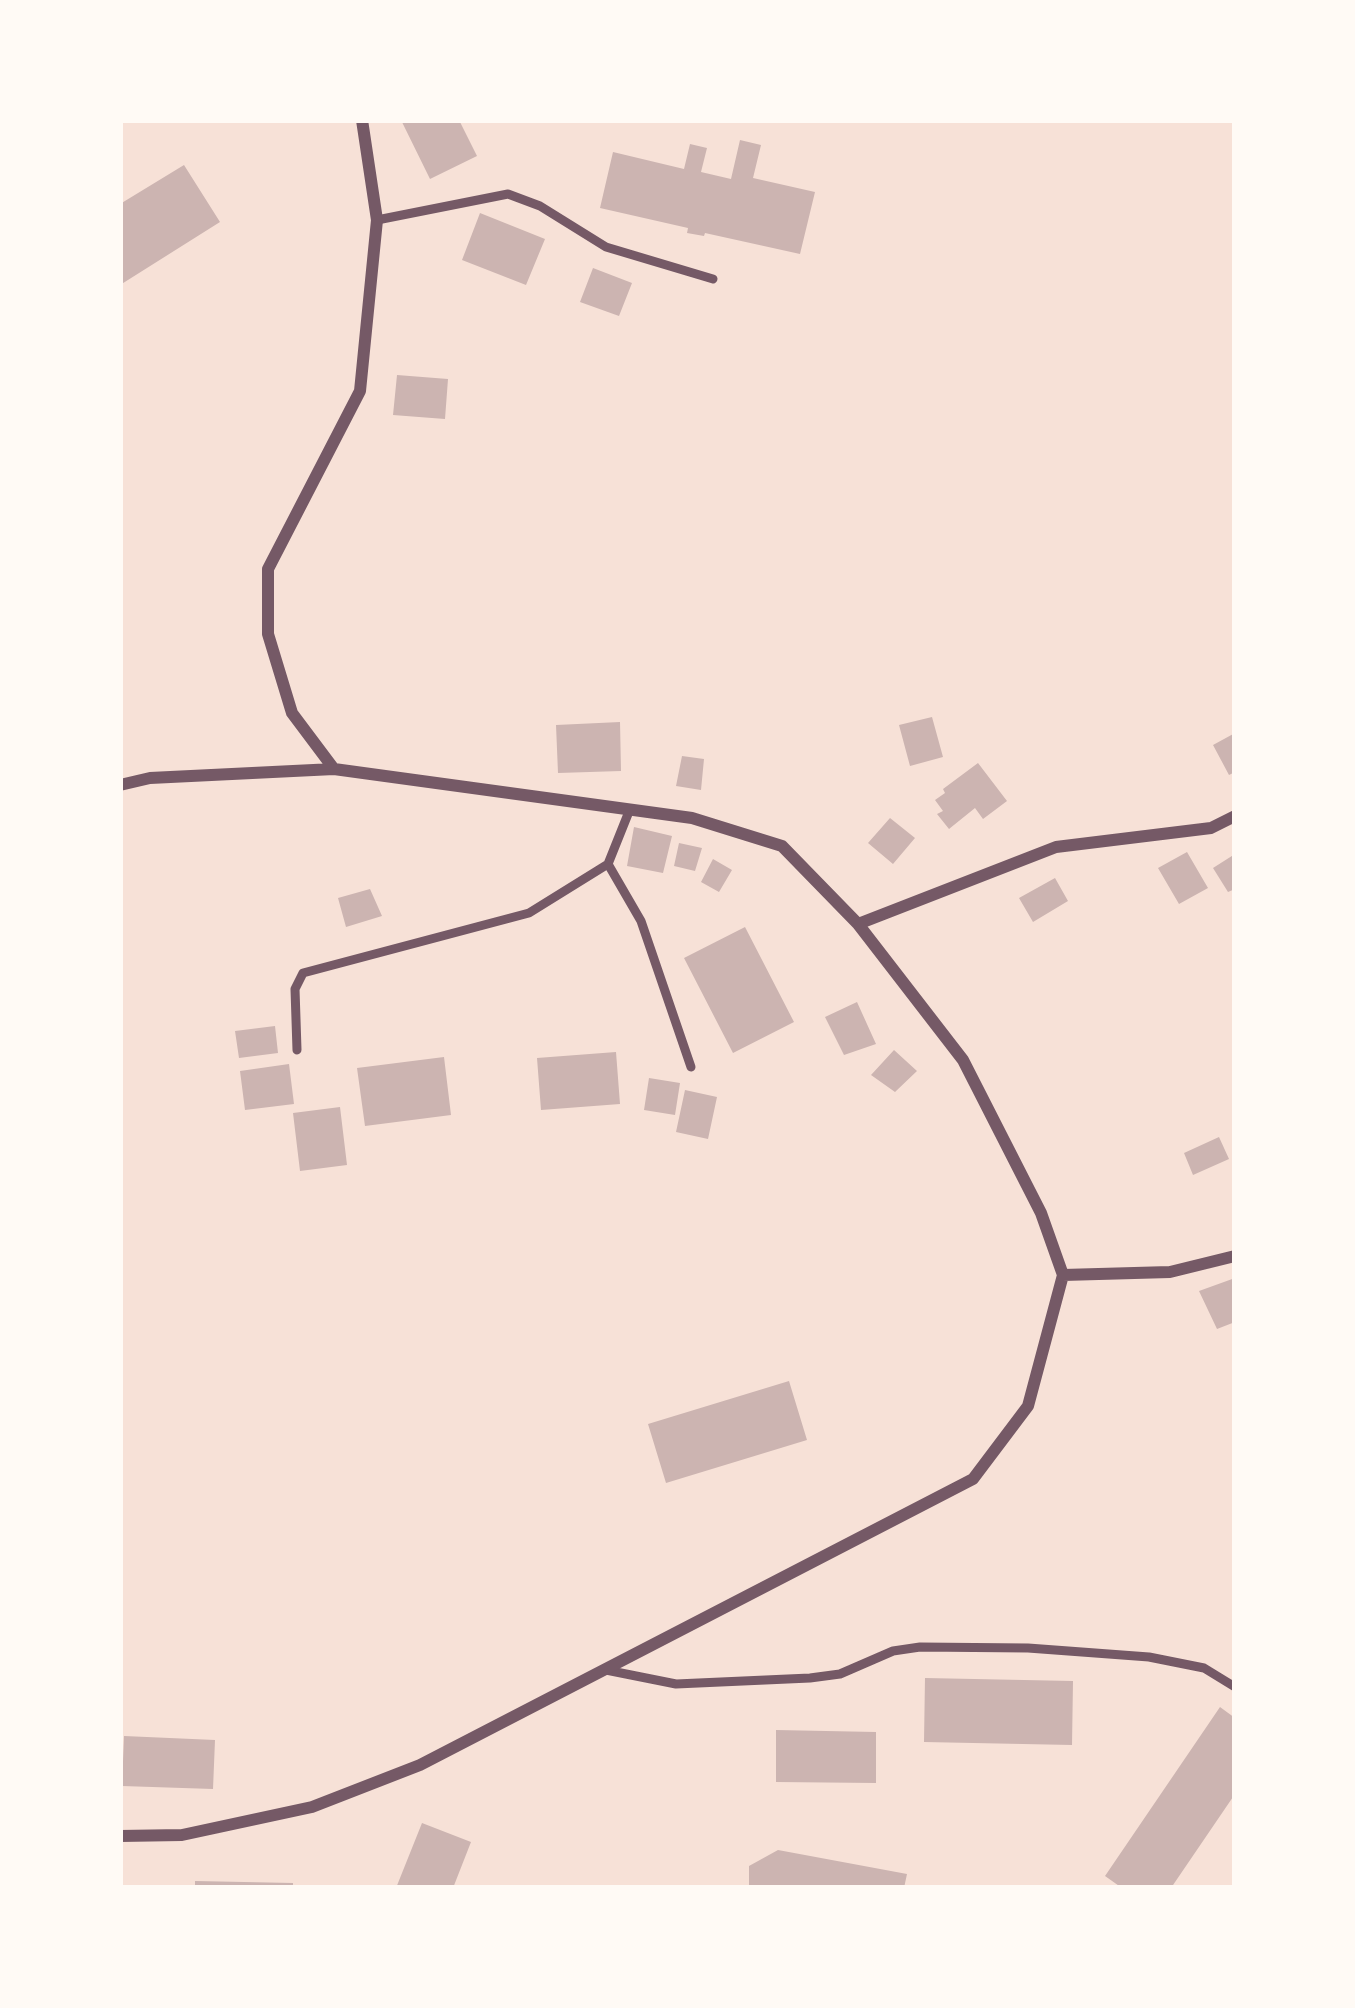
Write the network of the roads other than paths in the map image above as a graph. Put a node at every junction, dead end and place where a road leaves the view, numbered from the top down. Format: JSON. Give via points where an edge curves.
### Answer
{"nodes":[{"id":1,"x":362,"y":120,"type":"edge"},
{"id":2,"x":377,"y":220,"type":"junction"},
{"id":3,"x":713,"y":279,"type":"dead end"},
{"id":4,"x":334,"y":769,"type":"junction"},
{"id":5,"x":120,"y":785,"type":"edge"},
{"id":6,"x":630,"y":809,"type":"junction"},
{"id":7,"x":1235,"y":816,"type":"edge"},
{"id":8,"x":608,"y":864,"type":"junction"},
{"id":9,"x":858,"y":924,"type":"junction"},
{"id":10,"x":297,"y":1050,"type":"dead end"},
{"id":11,"x":692,"y":1067,"type":"dead end"},
{"id":12,"x":1235,"y":1256,"type":"edge"},
{"id":13,"x":1064,"y":1275,"type":"junction"},
{"id":14,"x":605,"y":1670,"type":"junction"},
{"id":15,"x":1235,"y":1687,"type":"edge"},
{"id":16,"x":120,"y":1836,"type":"edge"}],
"edges":[{"from":1,"to":2,"type":"street"},
{"from":2,"to":3,"type":"lane","via":[[508,194],[607,247]]},
{"from":2,"to":4,"type":"street","via":[[360,391],[268,569],[268,634],[292,713]]},
{"from":4,"to":5,"type":"street"},
{"from":4,"to":6,"type":"street"},
{"from":6,"to":8,"type":"lane"},
{"from":6,"to":9,"type":"street","via":[[782,846]]},
{"from":7,"to":9,"type":"street","via":[[1211,828],[1056,847]]},
{"from":8,"to":10,"type":"lane","via":[[530,913],[303,973],[295,988]]},
{"from":8,"to":11,"type":"lane","via":[[640,921]]},
{"from":9,"to":13,"type":"street","via":[[962,1060]]},
{"from":12,"to":13,"type":"street","via":[[1170,1272]]},
{"from":13,"to":14,"type":"street","via":[[1028,1406],[973,1479]]},
{"from":14,"to":15,"type":"lane","via":[[676,1684],[788,1679],[840,1674],[920,1647],[1028,1648],[1149,1657],[1204,1668]]},
{"from":14,"to":16,"type":"street","via":[[420,1766],[312,1807],[182,1835]]}]}
